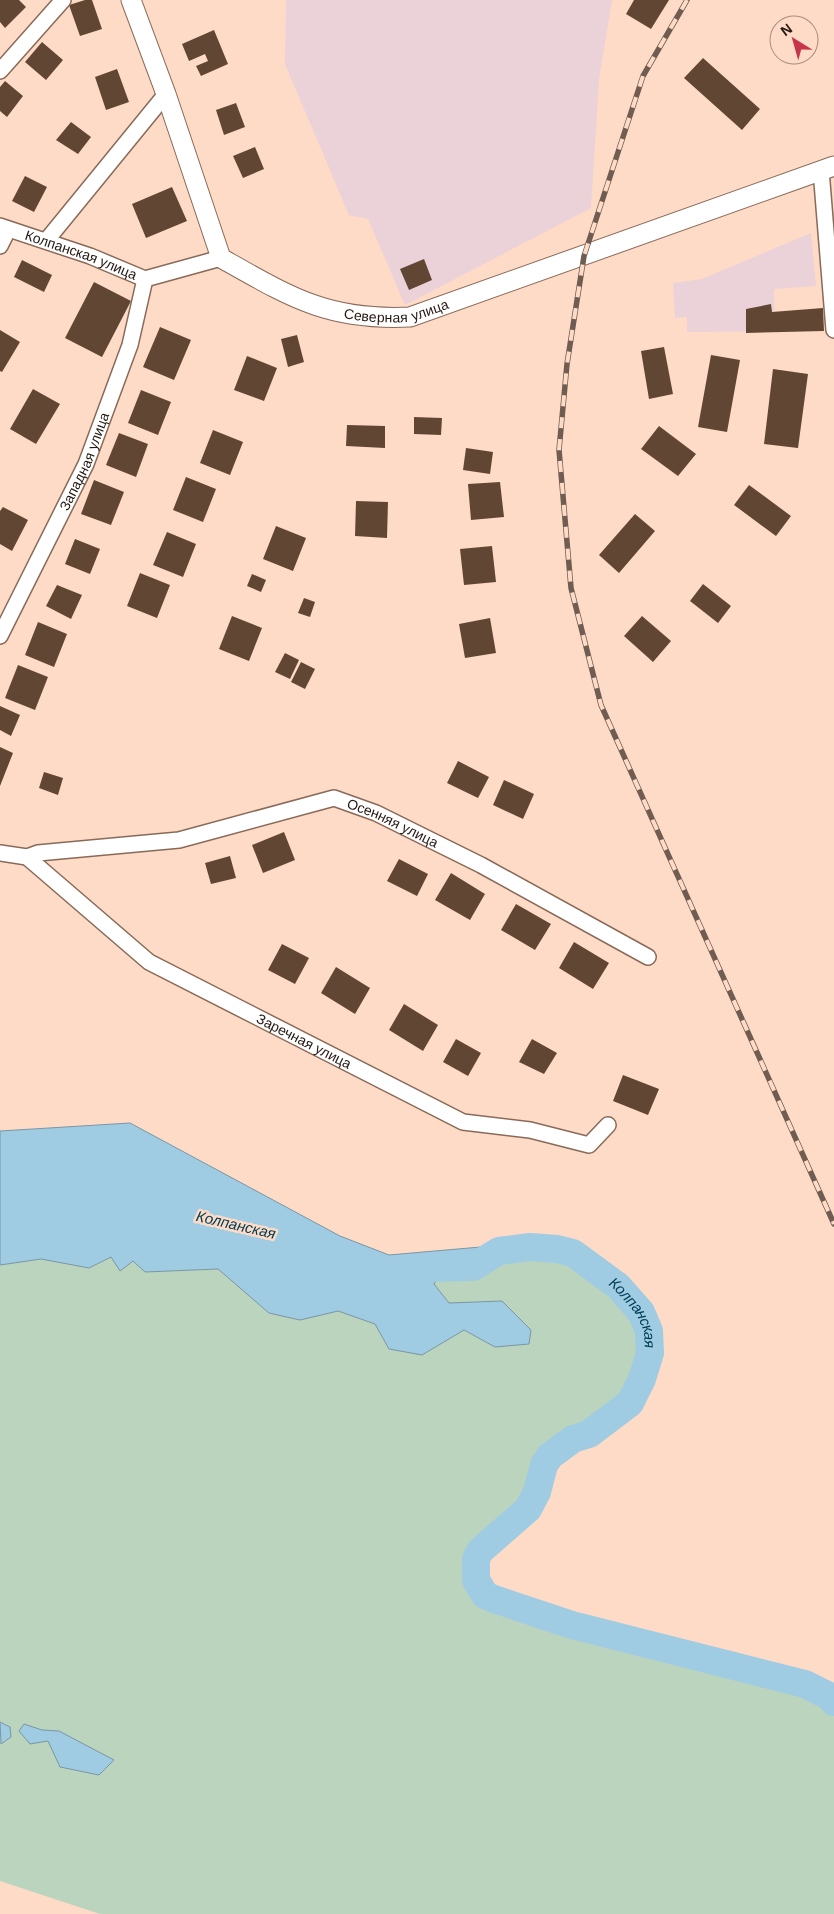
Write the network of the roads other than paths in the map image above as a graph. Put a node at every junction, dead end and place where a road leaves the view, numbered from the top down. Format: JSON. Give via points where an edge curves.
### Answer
{"nodes":[{"id":1,"x":63,"y":0,"type":"edge"},
{"id":2,"x":131,"y":0,"type":"edge"},
{"id":3,"x":0,"y":71,"type":"edge"},
{"id":4,"x":166,"y":94,"type":"junction"},
{"id":5,"x":828,"y":168,"type":"edge"},
{"id":6,"x":4,"y":228,"type":"edge"},
{"id":7,"x":46,"y":241,"type":"junction"},
{"id":8,"x":0,"y":246,"type":"edge"},
{"id":9,"x":221,"y":258,"type":"junction"},
{"id":10,"x":145,"y":279,"type":"junction"},
{"id":11,"x":834,"y":330,"type":"edge"},
{"id":12,"x":0,"y":636,"type":"edge"},
{"id":13,"x":0,"y":854,"type":"edge"},
{"id":14,"x":27,"y":857,"type":"junction"},
{"id":15,"x":648,"y":957,"type":"dead end"},
{"id":16,"x":608,"y":1125,"type":"dead end"}],
"edges":[{"from":1,"to":3,"type":"street"},
{"from":2,"to":4,"type":"street"},
{"from":4,"to":7,"type":"street"},
{"from":4,"to":9,"type":"street"},
{"from":5,"to":9,"type":"street","name":"Северная улица","via":[[410,317],[378,319],[317,308],[287,296]]},
{"from":5,"to":11,"type":"street"},
{"from":6,"to":7,"type":"street","name":"Колпанская улица"},
{"from":6,"to":8,"type":"street"},
{"from":7,"to":10,"type":"street","name":"Колпанская улица"},
{"from":9,"to":10,"type":"street","name":"Колпанская улица"},
{"from":10,"to":12,"type":"street","name":"Западная улица","via":[[130,344],[86,464]]},
{"from":13,"to":14,"type":"street"},
{"from":14,"to":15,"type":"street","name":"Осенняя улица","via":[[38,853],[179,840],[334,798],[376,812],[481,865]]},
{"from":14,"to":16,"type":"street","name":"Заречная улица","via":[[149,962],[463,1122],[530,1130],[589,1145]]}]}
